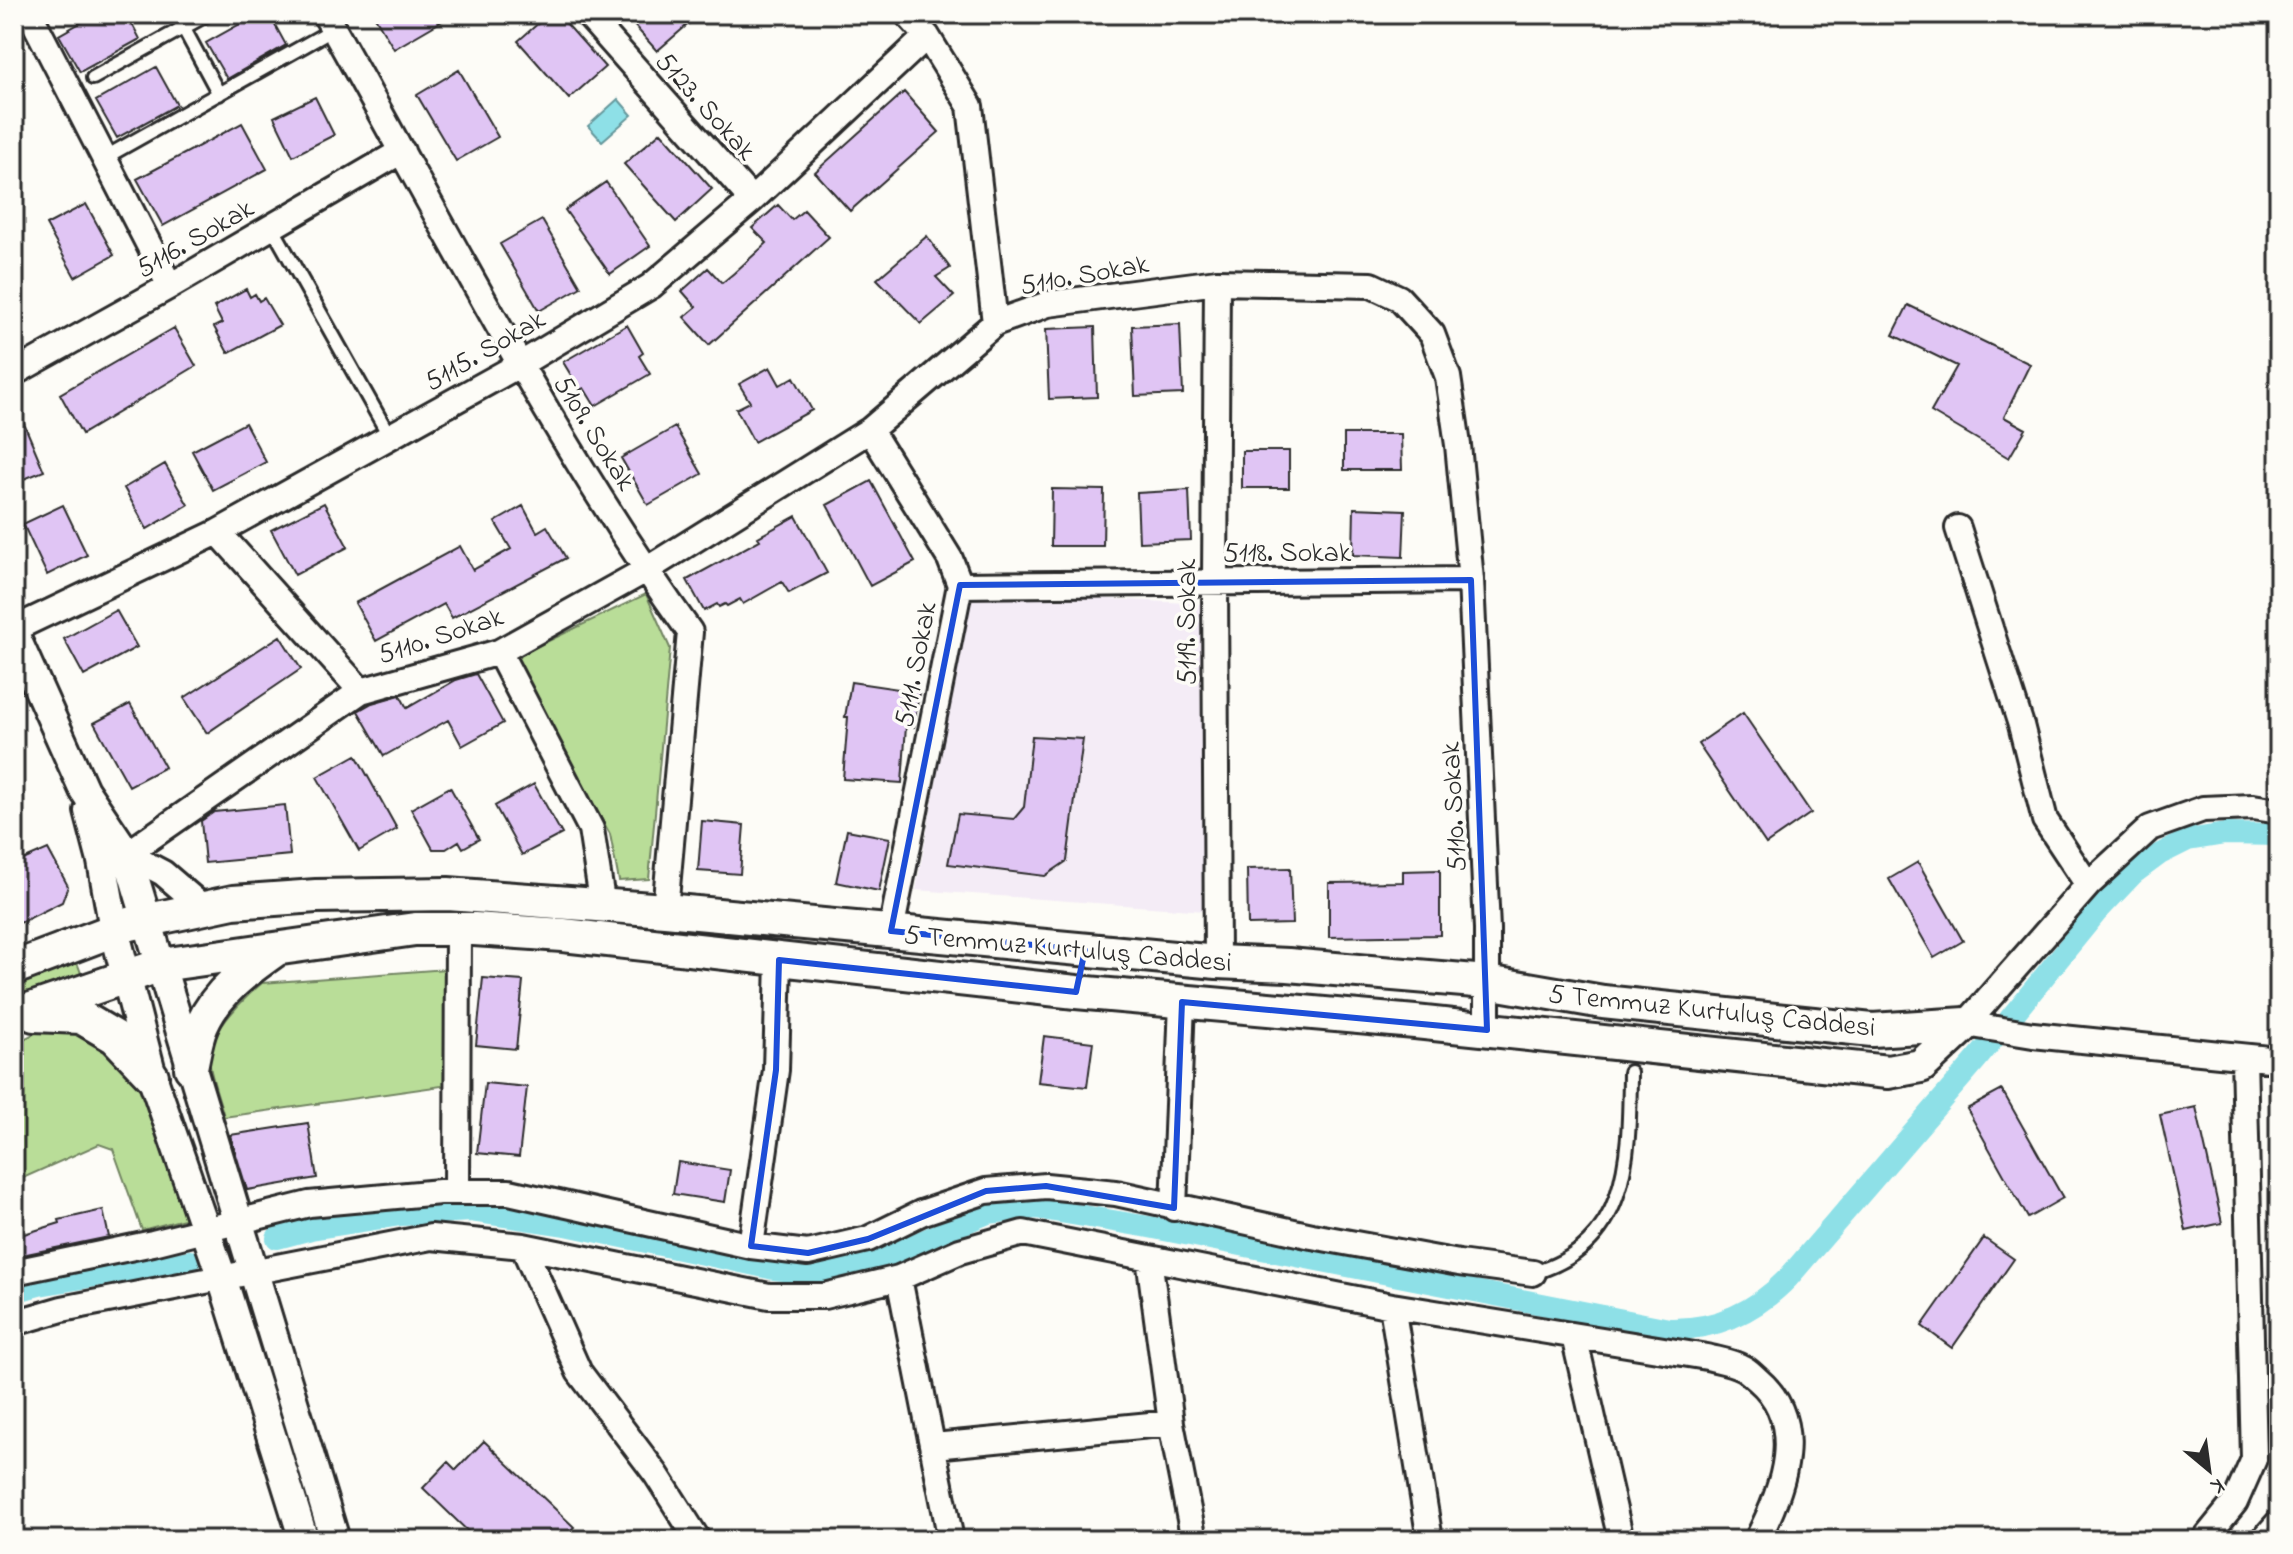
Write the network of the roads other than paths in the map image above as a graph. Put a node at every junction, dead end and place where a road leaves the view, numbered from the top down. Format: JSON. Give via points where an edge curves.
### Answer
{"nodes":[{"id":1,"x":176,"y":14,"type":"edge"},
{"id":2,"x":208,"y":14,"type":"edge"},
{"id":3,"x":587,"y":14,"type":"edge"},
{"id":4,"x":907,"y":14,"type":"edge"},
{"id":5,"x":25,"y":20,"type":"edge"},
{"id":6,"x":330,"y":22,"type":"edge"},
{"id":7,"x":183,"y":28,"type":"junction"},
{"id":8,"x":927,"y":36,"type":"junction"},
{"id":9,"x":93,"y":78,"type":"dead end"},
{"id":10,"x":219,"y":94,"type":"junction"},
{"id":11,"x":402,"y":151,"type":"junction"},
{"id":12,"x":104,"y":158,"type":"junction"},
{"id":13,"x":752,"y":200,"type":"junction"},
{"id":14,"x":272,"y":227,"type":"junction"},
{"id":15,"x":1217,"y":282,"type":"junction"},
{"id":16,"x":170,"y":286,"type":"junction"},
{"id":17,"x":995,"y":323,"type":"junction"},
{"id":18,"x":519,"y":365,"type":"junction"},
{"id":19,"x":14,"y":373,"type":"edge"},
{"id":20,"x":870,"y":430,"type":"junction"},
{"id":21,"x":390,"y":437,"type":"junction"},
{"id":22,"x":1958,"y":528,"type":"dead end"},
{"id":23,"x":218,"y":532,"type":"junction"},
{"id":24,"x":646,"y":570,"type":"junction"},
{"id":25,"x":1471,"y":580,"type":"junction"},
{"id":26,"x":1215,"y":582,"type":"junction"},
{"id":27,"x":960,"y":585,"type":"junction"},
{"id":28,"x":14,"y":632,"type":"edge"},
{"id":29,"x":499,"y":652,"type":"junction"},
{"id":30,"x":361,"y":691,"type":"junction"},
{"id":31,"x":84,"y":790,"type":"junction"},
{"id":32,"x":2279,"y":811,"type":"edge"},
{"id":33,"x":131,"y":850,"type":"junction"},
{"id":34,"x":2088,"y":885,"type":"junction"},
{"id":35,"x":603,"y":907,"type":"junction"},
{"id":36,"x":205,"y":909,"type":"junction"},
{"id":37,"x":665,"y":910,"type":"junction"},
{"id":38,"x":149,"y":920,"type":"junction"},
{"id":39,"x":114,"y":929,"type":"junction"},
{"id":40,"x":458,"y":929,"type":"junction"},
{"id":41,"x":891,"y":931,"type":"junction"},
{"id":42,"x":280,"y":947,"type":"junction"},
{"id":43,"x":1085,"y":950,"type":"junction"},
{"id":44,"x":779,"y":960,"type":"junction"},
{"id":45,"x":1217,"y":962,"type":"junction"},
{"id":46,"x":161,"y":965,"type":"junction"},
{"id":47,"x":14,"y":968,"type":"edge"},
{"id":48,"x":126,"y":977,"type":"junction"},
{"id":49,"x":1487,"y":982,"type":"junction"},
{"id":50,"x":1076,"y":992,"type":"junction"},
{"id":51,"x":1182,"y":1002,"type":"junction"},
{"id":52,"x":15,"y":1015,"type":"edge"},
{"id":53,"x":1966,"y":1024,"type":"junction"},
{"id":54,"x":1487,"y":1030,"type":"junction"},
{"id":55,"x":2244,"y":1057,"type":"junction"},
{"id":56,"x":2279,"y":1060,"type":"edge"},
{"id":57,"x":191,"y":1068,"type":"junction"},
{"id":58,"x":1630,"y":1072,"type":"dead end"},
{"id":59,"x":152,"y":1076,"type":"junction"},
{"id":60,"x":457,"y":1192,"type":"junction"},
{"id":61,"x":1174,"y":1208,"type":"junction"},
{"id":62,"x":239,"y":1222,"type":"junction"},
{"id":63,"x":206,"y":1230,"type":"junction"},
{"id":64,"x":523,"y":1246,"type":"junction"},
{"id":65,"x":751,"y":1246,"type":"junction"},
{"id":66,"x":1149,"y":1258,"type":"junction"},
{"id":67,"x":14,"y":1272,"type":"edge"},
{"id":68,"x":253,"y":1272,"type":"junction"},
{"id":69,"x":1533,"y":1273,"type":"joint"},
{"id":70,"x":222,"y":1278,"type":"junction"},
{"id":71,"x":899,"y":1278,"type":"junction"},
{"id":72,"x":1392,"y":1306,"type":"junction"},
{"id":73,"x":14,"y":1323,"type":"edge"},
{"id":74,"x":1574,"y":1336,"type":"junction"},
{"id":75,"x":1171,"y":1423,"type":"junction"},
{"id":76,"x":934,"y":1446,"type":"junction"},
{"id":77,"x":2279,"y":1522,"type":"edge"},
{"id":78,"x":304,"y":1540,"type":"edge"},
{"id":79,"x":335,"y":1540,"type":"edge"},
{"id":80,"x":698,"y":1540,"type":"edge"},
{"id":81,"x":951,"y":1540,"type":"edge"},
{"id":82,"x":1194,"y":1540,"type":"edge"},
{"id":83,"x":1430,"y":1540,"type":"edge"},
{"id":84,"x":1621,"y":1540,"type":"edge"},
{"id":85,"x":1757,"y":1540,"type":"edge"},
{"id":86,"x":2204,"y":1540,"type":"edge"},
{"id":87,"x":2263,"y":1540,"type":"edge"}],
"edges":[{"from":1,"to":7,"type":"lane"},
{"from":2,"to":7,"type":"lane"},
{"from":3,"to":13,"type":"street","name":"5123. Sokak"},
{"from":4,"to":8,"type":"street"},
{"from":5,"to":12,"type":"street"},
{"from":6,"to":10,"type":"lane"},
{"from":6,"to":11,"type":"street","name":"5109. Sokak"},
{"from":7,"to":9,"type":"lane"},
{"from":7,"to":10,"type":"lane"},
{"from":8,"to":13,"type":"street","name":"5115. Sokak"},
{"from":8,"to":17,"type":"street","via":[[970,106]]},
{"from":10,"to":12,"type":"lane"},
{"from":11,"to":14,"type":"street","name":"5116. Sokak"},
{"from":11,"to":18,"type":"street","name":"5109. Sokak"},
{"from":12,"to":16,"type":"street"},
{"from":13,"to":18,"type":"street","name":"5115. Sokak","via":[[651,286]]},
{"from":14,"to":16,"type":"street","name":"5116. Sokak"},
{"from":14,"to":21,"type":"lane"},
{"from":15,"to":17,"type":"street","name":"5110. Sokak","via":[[1048,304]]},
{"from":15,"to":25,"type":"street","name":"5110. Sokak","via":[[1371,285],[1399,298],[1432,334],[1448,377]]},
{"from":15,"to":26,"type":"street","name":"5119. Sokak"},
{"from":16,"to":19,"type":"street","name":"5116. Sokak"},
{"from":17,"to":20,"type":"street","name":"5110. Sokak"},
{"from":18,"to":21,"type":"street","name":"5115. Sokak"},
{"from":18,"to":24,"type":"street","name":"5109. Sokak"},
{"from":20,"to":24,"type":"street","name":"5110. Sokak"},
{"from":20,"to":27,"type":"street","name":"5111. Sokak","via":[[950,559]]},
{"from":21,"to":23,"type":"street","name":"5115. Sokak"},
{"from":22,"to":34,"type":"street","via":[[2021,725],[2045,820]]},
{"from":23,"to":28,"type":"street","name":"5115. Sokak"},
{"from":23,"to":30,"type":"street"},
{"from":24,"to":29,"type":"street","name":"5110. Sokak"},
{"from":24,"to":37,"type":"street","name":"5109. Sokak","via":[[690,632]]},
{"from":25,"to":26,"type":"street","name":"5118. Sokak"},
{"from":25,"to":49,"type":"street","name":"5110. Sokak"},
{"from":26,"to":27,"type":"street","name":"5118. Sokak"},
{"from":26,"to":45,"type":"street","name":"5119. Sokak"},
{"from":27,"to":41,"type":"street","name":"5111. Sokak"},
{"from":28,"to":31,"type":"street"},
{"from":29,"to":30,"type":"street","name":"5110. Sokak"},
{"from":29,"to":35,"type":"street","via":[[591,829]]},
{"from":30,"to":33,"type":"street","name":"5110. Sokak"},
{"from":31,"to":33,"type":"street"},
{"from":31,"to":39,"type":"street"},
{"from":32,"to":34,"type":"street","via":[[2203,809],[2150,828]]},
{"from":33,"to":36,"type":"street"},
{"from":33,"to":38,"type":"street"},
{"from":34,"to":53,"type":"street"},
{"from":35,"to":36,"type":"main road","name":"5 Temmuz Kurtuluş Caddesi","via":[[448,894],[316,896]]},
{"from":35,"to":37,"type":"main road","name":"5 Temmuz Kurtuluş Caddesi"},
{"from":36,"to":38,"type":"main road","name":"5 Temmuz Kurtuluş Caddesi"},
{"from":37,"to":41,"type":"main road","name":"5 Temmuz Kurtuluş Caddesi"},
{"from":38,"to":39,"type":"main road","name":"5 Temmuz Kurtuluş Caddesi"},
{"from":38,"to":46,"type":"street"},
{"from":39,"to":47,"type":"main road","name":"5 Temmuz Kurtuluş Caddesi"},
{"from":39,"to":48,"type":"street"},
{"from":40,"to":42,"type":"main road","name":"5 Temmuz Kurtuluş Caddesi","via":[[415,929]]},
{"from":40,"to":44,"type":"main road","name":"5 Temmuz Kurtuluş Caddesi","via":[[563,935]]},
{"from":40,"to":60,"type":"street"},
{"from":41,"to":43,"type":"main road","name":"5 Temmuz Kurtuluş Caddesi"},
{"from":42,"to":46,"type":"main road","name":"5 Temmuz Kurtuluş Caddesi"},
{"from":42,"to":57,"type":"main road","via":[[223,993],[201,1026]]},
{"from":43,"to":45,"type":"main road","name":"5 Temmuz Kurtuluş Caddesi"},
{"from":43,"to":50,"type":"main road"},
{"from":44,"to":50,"type":"main road","name":"5 Temmuz Kurtuluş Caddesi"},
{"from":44,"to":65,"type":"street","via":[[776,1070]]},
{"from":45,"to":49,"type":"main road","name":"5 Temmuz Kurtuluş Caddesi"},
{"from":46,"to":48,"type":"main road","name":"5 Temmuz Kurtuluş Caddesi"},
{"from":46,"to":57,"type":"street"},
{"from":48,"to":52,"type":"main road","name":"5 Temmuz Kurtuluş Caddesi"},
{"from":48,"to":59,"type":"street"},
{"from":49,"to":53,"type":"main road","name":"5 Temmuz Kurtuluş Caddesi","via":[[1603,1002],[1872,1030]]},
{"from":49,"to":54,"type":"street","name":"5110. Sokak"},
{"from":50,"to":51,"type":"main road","name":"5 Temmuz Kurtuluş Caddesi"},
{"from":51,"to":54,"type":"main road","name":"5 Temmuz Kurtuluş Caddesi"},
{"from":51,"to":61,"type":"street"},
{"from":52,"to":59,"type":"main road","via":[[81,1017],[115,1037]]},
{"from":53,"to":54,"type":"main road","name":"5 Temmuz Kurtuluş Caddesi","via":[[1921,1066],[1888,1072]]},
{"from":53,"to":55,"type":"street"},
{"from":55,"to":56,"type":"street"},
{"from":55,"to":86,"type":"street","via":[[2254,1459],[2235,1502]]},
{"from":57,"to":62,"type":"street"},
{"from":58,"to":69,"type":"lane","via":[[1627,1159],[1606,1222],[1584,1249]]},
{"from":59,"to":63,"type":"street"},
{"from":60,"to":62,"type":"street","via":[[309,1204]]},
{"from":60,"to":65,"type":"street","via":[[509,1192]]},
{"from":61,"to":65,"type":"street","via":[[1116,1193],[1046,1186],[986,1191],[921,1213],[868,1239],[808,1253]]},
{"from":61,"to":69,"type":"street"},
{"from":62,"to":63,"type":"street"},
{"from":62,"to":68,"type":"street"},
{"from":63,"to":67,"type":"street"},
{"from":63,"to":70,"type":"street"},
{"from":64,"to":68,"type":"street","via":[[431,1237]]},
{"from":64,"to":71,"type":"street","via":[[769,1296],[824,1296]]},
{"from":64,"to":80,"type":"street","via":[[579,1372]]},
{"from":66,"to":71,"type":"street","via":[[1023,1233],[960,1251]]},
{"from":66,"to":72,"type":"street"},
{"from":66,"to":75,"type":"street"},
{"from":68,"to":70,"type":"street"},
{"from":68,"to":79,"type":"street"},
{"from":70,"to":73,"type":"street"},
{"from":70,"to":78,"type":"street"},
{"from":71,"to":76,"type":"street"},
{"from":72,"to":74,"type":"street"},
{"from":72,"to":83,"type":"street"},
{"from":74,"to":84,"type":"street"},
{"from":74,"to":85,"type":"street","via":[[1707,1357],[1744,1368],[1767,1387],[1782,1410],[1788,1444],[1784,1476]]},
{"from":75,"to":76,"type":"street"},
{"from":75,"to":82,"type":"street"},
{"from":76,"to":81,"type":"street"},
{"from":77,"to":87,"type":"street"}]}
